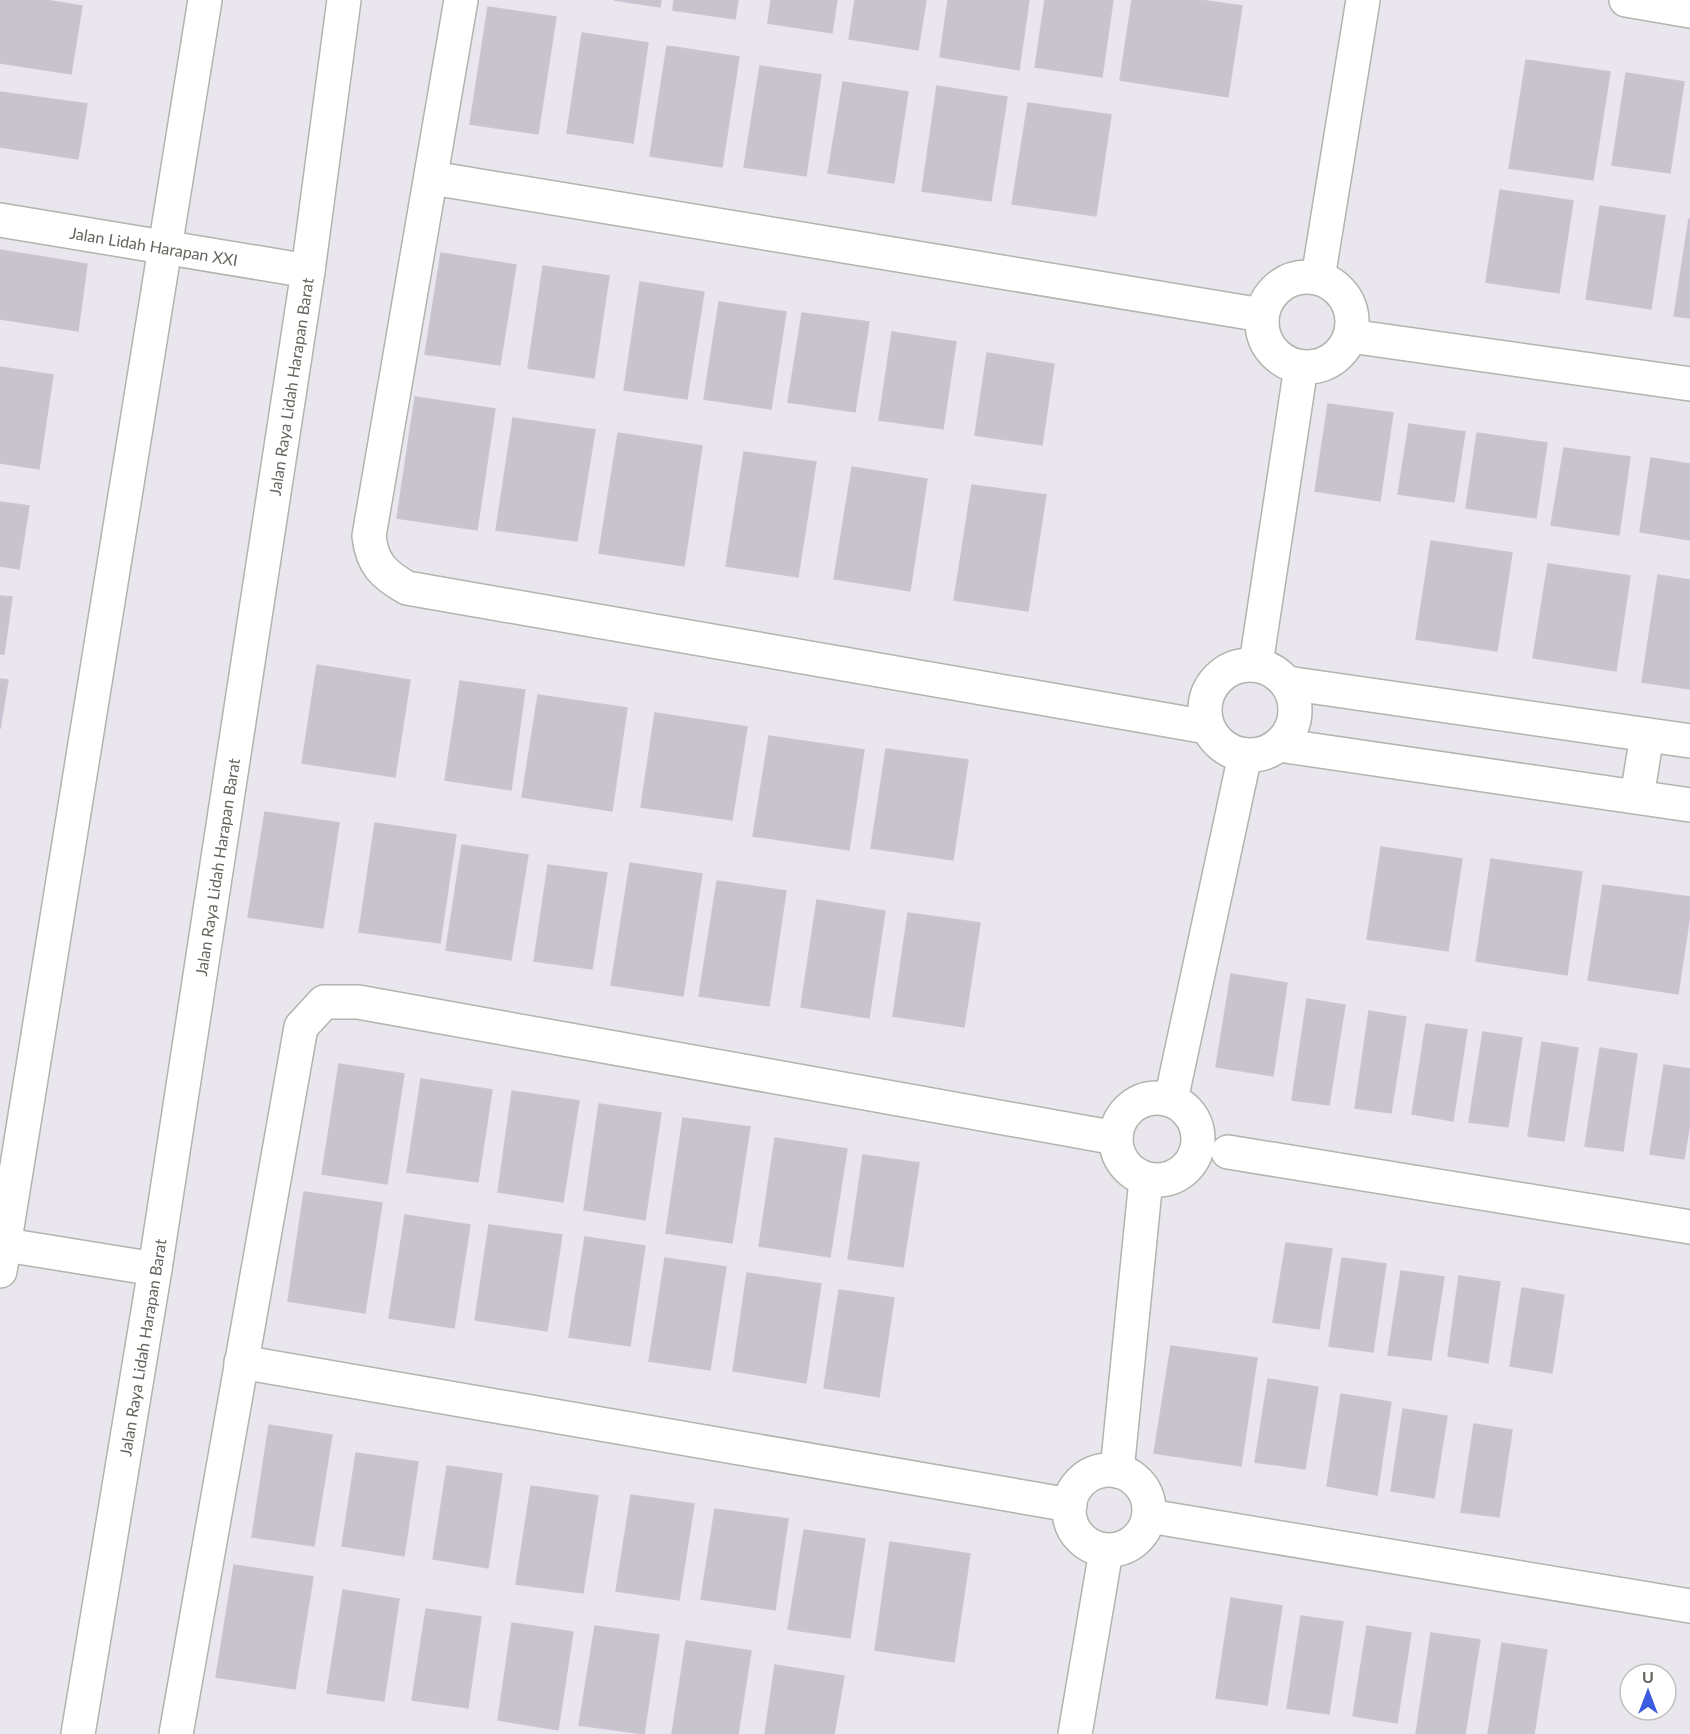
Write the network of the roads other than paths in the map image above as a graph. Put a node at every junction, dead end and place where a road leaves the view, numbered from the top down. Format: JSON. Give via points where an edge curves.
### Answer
{"nodes":[{"id":1,"x":205,"y":0,"type":"edge"},
{"id":2,"x":344,"y":0,"type":"edge"},
{"id":3,"x":461,"y":0,"type":"edge"},
{"id":4,"x":1363,"y":0,"type":"edge"},
{"id":5,"x":1626,"y":0,"type":"edge"},
{"id":6,"x":1690,"y":11,"type":"edge"},
{"id":7,"x":432,"y":178,"type":"junction"},
{"id":8,"x":0,"y":220,"type":"edge"},
{"id":9,"x":165,"y":248,"type":"junction"},
{"id":10,"x":309,"y":271,"type":"junction"},
{"id":11,"x":1318,"y":278,"type":"junction"},
{"id":12,"x":1262,"y":315,"type":"junction"},
{"id":13,"x":1350,"y":336,"type":"junction"},
{"id":14,"x":1301,"y":367,"type":"junction"},
{"id":15,"x":1690,"y":384,"type":"edge"},
{"id":16,"x":1256,"y":664,"type":"junction"},
{"id":17,"x":1287,"y":683,"type":"junction"},
{"id":18,"x":1207,"y":727,"type":"junction"},
{"id":19,"x":1647,"y":735,"type":"junction"},
{"id":20,"x":1690,"y":741,"type":"edge"},
{"id":21,"x":1279,"y":745,"type":"junction"},
{"id":22,"x":1245,"y":755,"type":"junction"},
{"id":23,"x":1638,"y":797,"type":"junction"},
{"id":24,"x":1690,"y":805,"type":"edge"},
{"id":25,"x":1172,"y":1100,"type":"junction"},
{"id":26,"x":1116,"y":1138,"type":"junction"},
{"id":27,"x":1228,"y":1152,"type":"dead end"},
{"id":28,"x":1146,"y":1179,"type":"junction"},
{"id":29,"x":1690,"y":1227,"type":"edge"},
{"id":30,"x":1,"y":1253,"type":"edge"},
{"id":31,"x":155,"y":1269,"type":"junction"},
{"id":32,"x":241,"y":1362,"type":"junction"},
{"id":33,"x":1117,"y":1471,"type":"junction"},
{"id":34,"x":1070,"y":1505,"type":"junction"},
{"id":35,"x":1149,"y":1516,"type":"junction"},
{"id":36,"x":1106,"y":1551,"type":"junction"},
{"id":37,"x":1690,"y":1606,"type":"edge"},
{"id":38,"x":78,"y":1734,"type":"edge"},
{"id":39,"x":178,"y":1734,"type":"edge"},
{"id":40,"x":1075,"y":1734,"type":"edge"}],
"edges":[{"from":1,"to":9,"type":"street"},
{"from":2,"to":10,"type":"street","name":"Jalan Raya Lidah Harapan Barat"},
{"from":3,"to":7,"type":"street"},
{"from":4,"to":11,"type":"street"},
{"from":5,"to":6,"type":"street"},
{"from":7,"to":12,"type":"street"},
{"from":7,"to":18,"type":"street","via":[[369,536],[371,552],[391,579],[407,588]]},
{"from":8,"to":9,"type":"street","name":"Jalan Lidah Harapan XXI"},
{"from":9,"to":10,"type":"street","name":"Jalan Lidah Harapan XXI"},
{"from":9,"to":30,"type":"street"},
{"from":10,"to":31,"type":"street","name":"Jalan Raya Lidah Harapan Barat"},
{"from":11,"to":12,"type":"street","via":[[1293,279],[1273,293]]},
{"from":11,"to":13,"type":"street","via":[[1334,286],[1347,300],[1352,318]]},
{"from":12,"to":14,"type":"street","via":[[1264,339],[1279,358]]},
{"from":13,"to":14,"type":"street","via":[[1332,360]]},
{"from":13,"to":15,"type":"street"},
{"from":14,"to":16,"type":"street"},
{"from":16,"to":17,"type":"street"},
{"from":16,"to":18,"type":"street","via":[[1232,667],[1213,681],[1204,703]]},
{"from":17,"to":19,"type":"street"},
{"from":17,"to":21,"type":"street","via":[[1296,704],[1293,727]]},
{"from":18,"to":22,"type":"street","via":[[1222,746]]},
{"from":19,"to":20,"type":"street"},
{"from":19,"to":23,"type":"street"},
{"from":21,"to":22,"type":"street","via":[[1263,754]]},
{"from":21,"to":23,"type":"street"},
{"from":22,"to":25,"type":"street"},
{"from":23,"to":24,"type":"street"},
{"from":25,"to":26,"type":"street","via":[[1153,1098],[1134,1105],[1120,1119]]},
{"from":25,"to":28,"type":"street","via":[[1189,1112],[1199,1131],[1198,1151],[1186,1169],[1167,1179]]},
{"from":26,"to":28,"type":"street","via":[[1119,1155],[1130,1170]]},
{"from":26,"to":32,"type":"street","via":[[358,1002],[324,1002],[301,1027]]},
{"from":27,"to":29,"type":"street"},
{"from":28,"to":33,"type":"street"},
{"from":30,"to":31,"type":"street"},
{"from":31,"to":38,"type":"street","name":"Jalan Raya Lidah Harapan Barat"},
{"from":32,"to":34,"type":"street"},
{"from":32,"to":39,"type":"street"},
{"from":33,"to":34,"type":"street","via":[[1101,1471],[1086,1478],[1074,1490]]},
{"from":33,"to":35,"type":"street","via":[[1131,1476],[1142,1487]]},
{"from":34,"to":36,"type":"street","via":[[1070,1521],[1078,1536],[1090,1546]]},
{"from":35,"to":36,"type":"street","via":[[1134,1542]]},
{"from":35,"to":37,"type":"street"},
{"from":36,"to":40,"type":"street"}]}
